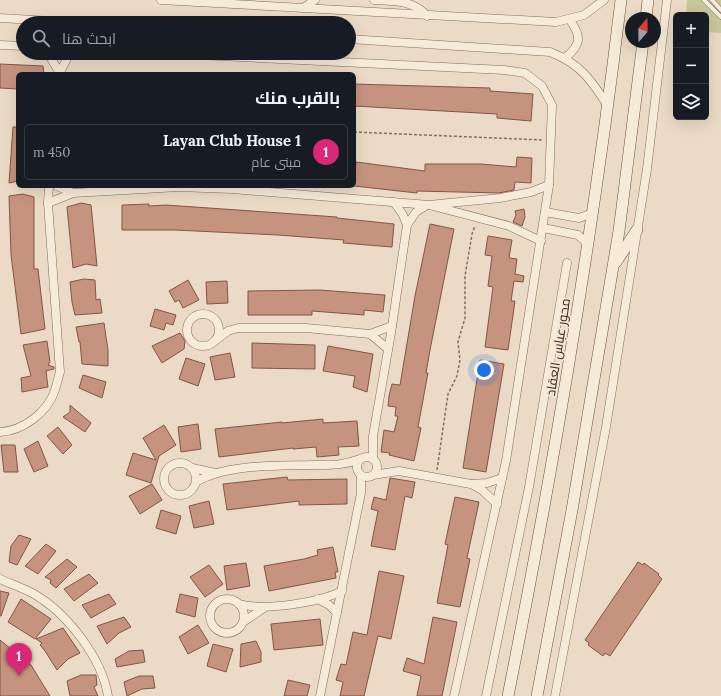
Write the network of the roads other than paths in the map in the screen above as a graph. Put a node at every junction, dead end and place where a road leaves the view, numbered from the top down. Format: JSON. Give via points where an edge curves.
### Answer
{"nodes":[{"id":1,"x":161,"y":0,"type":"edge"},
{"id":2,"x":315,"y":0,"type":"edge"},
{"id":3,"x":374,"y":0,"type":"edge"},
{"id":4,"x":604,"y":0,"type":"edge"},
{"id":5,"x":621,"y":0,"type":"edge"},
{"id":6,"x":648,"y":0,"type":"edge"},
{"id":7,"x":667,"y":0,"type":"edge"},
{"id":8,"x":704,"y":0,"type":"edge"},
{"id":9,"x":712,"y":0,"type":"edge"},
{"id":10,"x":303,"y":8,"type":"junction"},
{"id":11,"x":721,"y":10,"type":"edge"},
{"id":12,"x":647,"y":12,"type":"edge"},
{"id":13,"x":427,"y":16,"type":"junction"},
{"id":14,"x":721,"y":17,"type":"edge"},
{"id":15,"x":0,"y":18,"type":"edge"},
{"id":16,"x":16,"y":19,"type":"edge"},
{"id":17,"x":570,"y":20,"type":"junction"},
{"id":18,"x":356,"y":39,"type":"edge"},
{"id":19,"x":0,"y":45,"type":"edge"},
{"id":20,"x":16,"y":46,"type":"edge"},
{"id":21,"x":642,"y":48,"type":"edge"},
{"id":22,"x":565,"y":58,"type":"junction"},
{"id":23,"x":52,"y":60,"type":"edge"},
{"id":24,"x":66,"y":60,"type":"edge"},
{"id":25,"x":301,"y":60,"type":"edge"},
{"id":26,"x":58,"y":72,"type":"edge"},
{"id":27,"x":60,"y":72,"type":"edge"},
{"id":28,"x":608,"y":106,"type":"junction"},
{"id":29,"x":549,"y":185,"type":"junction"},
{"id":30,"x":49,"y":188,"type":"edge"},
{"id":31,"x":62,"y":188,"type":"edge"},
{"id":32,"x":73,"y":193,"type":"junction"},
{"id":33,"x":394,"y":202,"type":"junction"},
{"id":34,"x":48,"y":203,"type":"junction"},
{"id":35,"x":428,"y":205,"type":"junction"},
{"id":36,"x":545,"y":212,"type":"junction"},
{"id":37,"x":593,"y":213,"type":"junction"},
{"id":38,"x":407,"y":225,"type":"junction"},
{"id":39,"x":543,"y":228,"type":"junction"},
{"id":40,"x":637,"y":230,"type":"junction"},
{"id":41,"x":541,"y":241,"type":"junction"},
{"id":42,"x":588,"y":244,"type":"junction"},
{"id":43,"x":567,"y":263,"type":"dead end"},
{"id":44,"x":613,"y":266,"type":"junction"},
{"id":45,"x":214,"y":319,"type":"junction"},
{"id":46,"x":392,"y":326,"type":"junction"},
{"id":47,"x":238,"y":328,"type":"junction"},
{"id":48,"x":370,"y":334,"type":"junction"},
{"id":49,"x":216,"y":340,"type":"junction"},
{"id":50,"x":388,"y":349,"type":"junction"},
{"id":51,"x":0,"y":432,"type":"edge"},
{"id":52,"x":373,"y":436,"type":"junction"},
{"id":53,"x":361,"y":459,"type":"junction"},
{"id":54,"x":374,"y":460,"type":"junction"},
{"id":55,"x":341,"y":465,"type":"junction"},
{"id":56,"x":192,"y":468,"type":"junction"},
{"id":57,"x":399,"y":471,"type":"junction"},
{"id":58,"x":216,"y":473,"type":"junction"},
{"id":59,"x":360,"y":475,"type":"junction"},
{"id":60,"x":372,"y":476,"type":"junction"},
{"id":61,"x":502,"y":478,"type":"junction"},
{"id":62,"x":196,"y":482,"type":"junction"},
{"id":63,"x":470,"y":484,"type":"junction"},
{"id":64,"x":361,"y":493,"type":"junction"},
{"id":65,"x":496,"y":504,"type":"junction"},
{"id":66,"x":0,"y":579,"type":"edge"},
{"id":67,"x":342,"y":591,"type":"junction"},
{"id":68,"x":318,"y":599,"type":"junction"},
{"id":69,"x":239,"y":604,"type":"junction"},
{"id":70,"x":265,"y":608,"type":"junction"},
{"id":71,"x":337,"y":613,"type":"junction"},
{"id":72,"x":243,"y":622,"type":"junction"},
{"id":73,"x":108,"y":696,"type":"edge"},
{"id":74,"x":320,"y":696,"type":"edge"},
{"id":75,"x":454,"y":696,"type":"edge"},
{"id":76,"x":486,"y":696,"type":"edge"},
{"id":77,"x":508,"y":696,"type":"edge"},
{"id":78,"x":537,"y":696,"type":"edge"},
{"id":79,"x":555,"y":696,"type":"edge"}],
"edges":[{"from":1,"to":10,"type":"street"},
{"from":2,"to":10,"type":"street"},
{"from":3,"to":13,"type":"street","via":[[412,3],[419,6]]},
{"from":4,"to":17,"type":"street","via":[[584,15]]},
{"from":5,"to":28,"type":"main road","name":"محور عباس العقاد"},
{"from":6,"to":12,"type":"main road"},
{"from":7,"to":40,"type":"street","via":[[647,169]]},
{"from":8,"to":14,"type":"lane"},
{"from":9,"to":11,"type":"lane"},
{"from":10,"to":13,"type":"street"},
{"from":13,"to":17,"type":"street","via":[[545,22]]},
{"from":15,"to":16,"type":"street"},
{"from":17,"to":22,"type":"street","via":[[578,34],[578,41]]},
{"from":18,"to":22,"type":"street","via":[[535,50]]},
{"from":19,"to":20,"type":"street"},
{"from":21,"to":44,"type":"main road"},
{"from":22,"to":28,"type":"street","via":[[580,68]]},
{"from":23,"to":26,"type":"street"},
{"from":24,"to":27,"type":"street"},
{"from":25,"to":29,"type":"street","via":[[525,73],[542,86],[552,104]]},
{"from":28,"to":37,"type":"main road","name":"محور عباس العقاد"},
{"from":29,"to":35,"type":"street","via":[[531,192],[500,198]]},
{"from":29,"to":36,"type":"street"},
{"from":30,"to":34,"type":"street"},
{"from":31,"to":32,"type":"street"},
{"from":32,"to":33,"type":"street","via":[[206,188]]},
{"from":32,"to":34,"type":"street"},
{"from":33,"to":35,"type":"street"},
{"from":33,"to":38,"type":"street"},
{"from":34,"to":51,"type":"street","via":[[60,372],[55,392],[43,412],[24,426]]},
{"from":35,"to":38,"type":"street","via":[[416,212]]},
{"from":35,"to":41,"type":"street","via":[[509,226]]},
{"from":36,"to":37,"type":"street","via":[[578,218]]},
{"from":36,"to":39,"type":"street"},
{"from":37,"to":42,"type":"main road","name":"محور عباس العقاد"},
{"from":38,"to":46,"type":"street"},
{"from":39,"to":41,"type":"street"},
{"from":39,"to":42,"type":"street","via":[[578,235]]},
{"from":40,"to":44,"type":"main road"},
{"from":40,"to":79,"type":"street","via":[[606,427]]},
{"from":41,"to":61,"type":"street"},
{"from":42,"to":77,"type":"main road","name":"محور عباس العقاد","via":[[567,380]]},
{"from":43,"to":76,"type":"street","via":[[529,487]]},
{"from":44,"to":78,"type":"main road","via":[[572,510]]},
{"from":45,"to":47,"type":"street"},
{"from":45,"to":49,"type":"street","via":[[219,330]]},
{"from":45,"to":49,"type":"street","via":[[208,314],[197,314],[189,320],[186,330],[189,340],[198,346],[208,346]]},
{"from":46,"to":48,"type":"street"},
{"from":46,"to":50,"type":"street"},
{"from":47,"to":48,"type":"street","via":[[306,328]]},
{"from":47,"to":49,"type":"street","via":[[228,331]]},
{"from":48,"to":50,"type":"street"},
{"from":50,"to":52,"type":"street"},
{"from":52,"to":53,"type":"street"},
{"from":52,"to":54,"type":"street"},
{"from":53,"to":54,"type":"street","via":[[368,457]]},
{"from":53,"to":55,"type":"street"},
{"from":53,"to":59,"type":"street","via":[[356,467]]},
{"from":54,"to":57,"type":"street"},
{"from":54,"to":60,"type":"street","via":[[377,468]]},
{"from":55,"to":58,"type":"street","via":[[266,467]]},
{"from":55,"to":59,"type":"street"},
{"from":56,"to":58,"type":"street"},
{"from":56,"to":62,"type":"street"},
{"from":56,"to":62,"type":"street","via":[[183,463],[173,464],[166,472],[164,481],[172,494],[182,495],[191,491]]},
{"from":57,"to":60,"type":"street"},
{"from":57,"to":63,"type":"street"},
{"from":58,"to":62,"type":"street"},
{"from":59,"to":60,"type":"street"},
{"from":59,"to":64,"type":"street"},
{"from":60,"to":64,"type":"street"},
{"from":61,"to":63,"type":"street","via":[[487,483]]},
{"from":61,"to":65,"type":"street"},
{"from":63,"to":65,"type":"street","via":[[488,495]]},
{"from":64,"to":67,"type":"street"},
{"from":65,"to":75,"type":"street"},
{"from":66,"to":73,"type":"street","via":[[35,595],[70,623],[94,657]]},
{"from":67,"to":68,"type":"street"},
{"from":67,"to":71,"type":"street"},
{"from":68,"to":70,"type":"street"},
{"from":68,"to":71,"type":"street"},
{"from":69,"to":70,"type":"street"},
{"from":69,"to":72,"type":"street","via":[[243,611]]},
{"from":69,"to":72,"type":"street","via":[[227,599],[217,602],[211,610],[210,621],[216,630],[226,633],[237,630]]},
{"from":70,"to":72,"type":"street"},
{"from":71,"to":74,"type":"street"}]}
